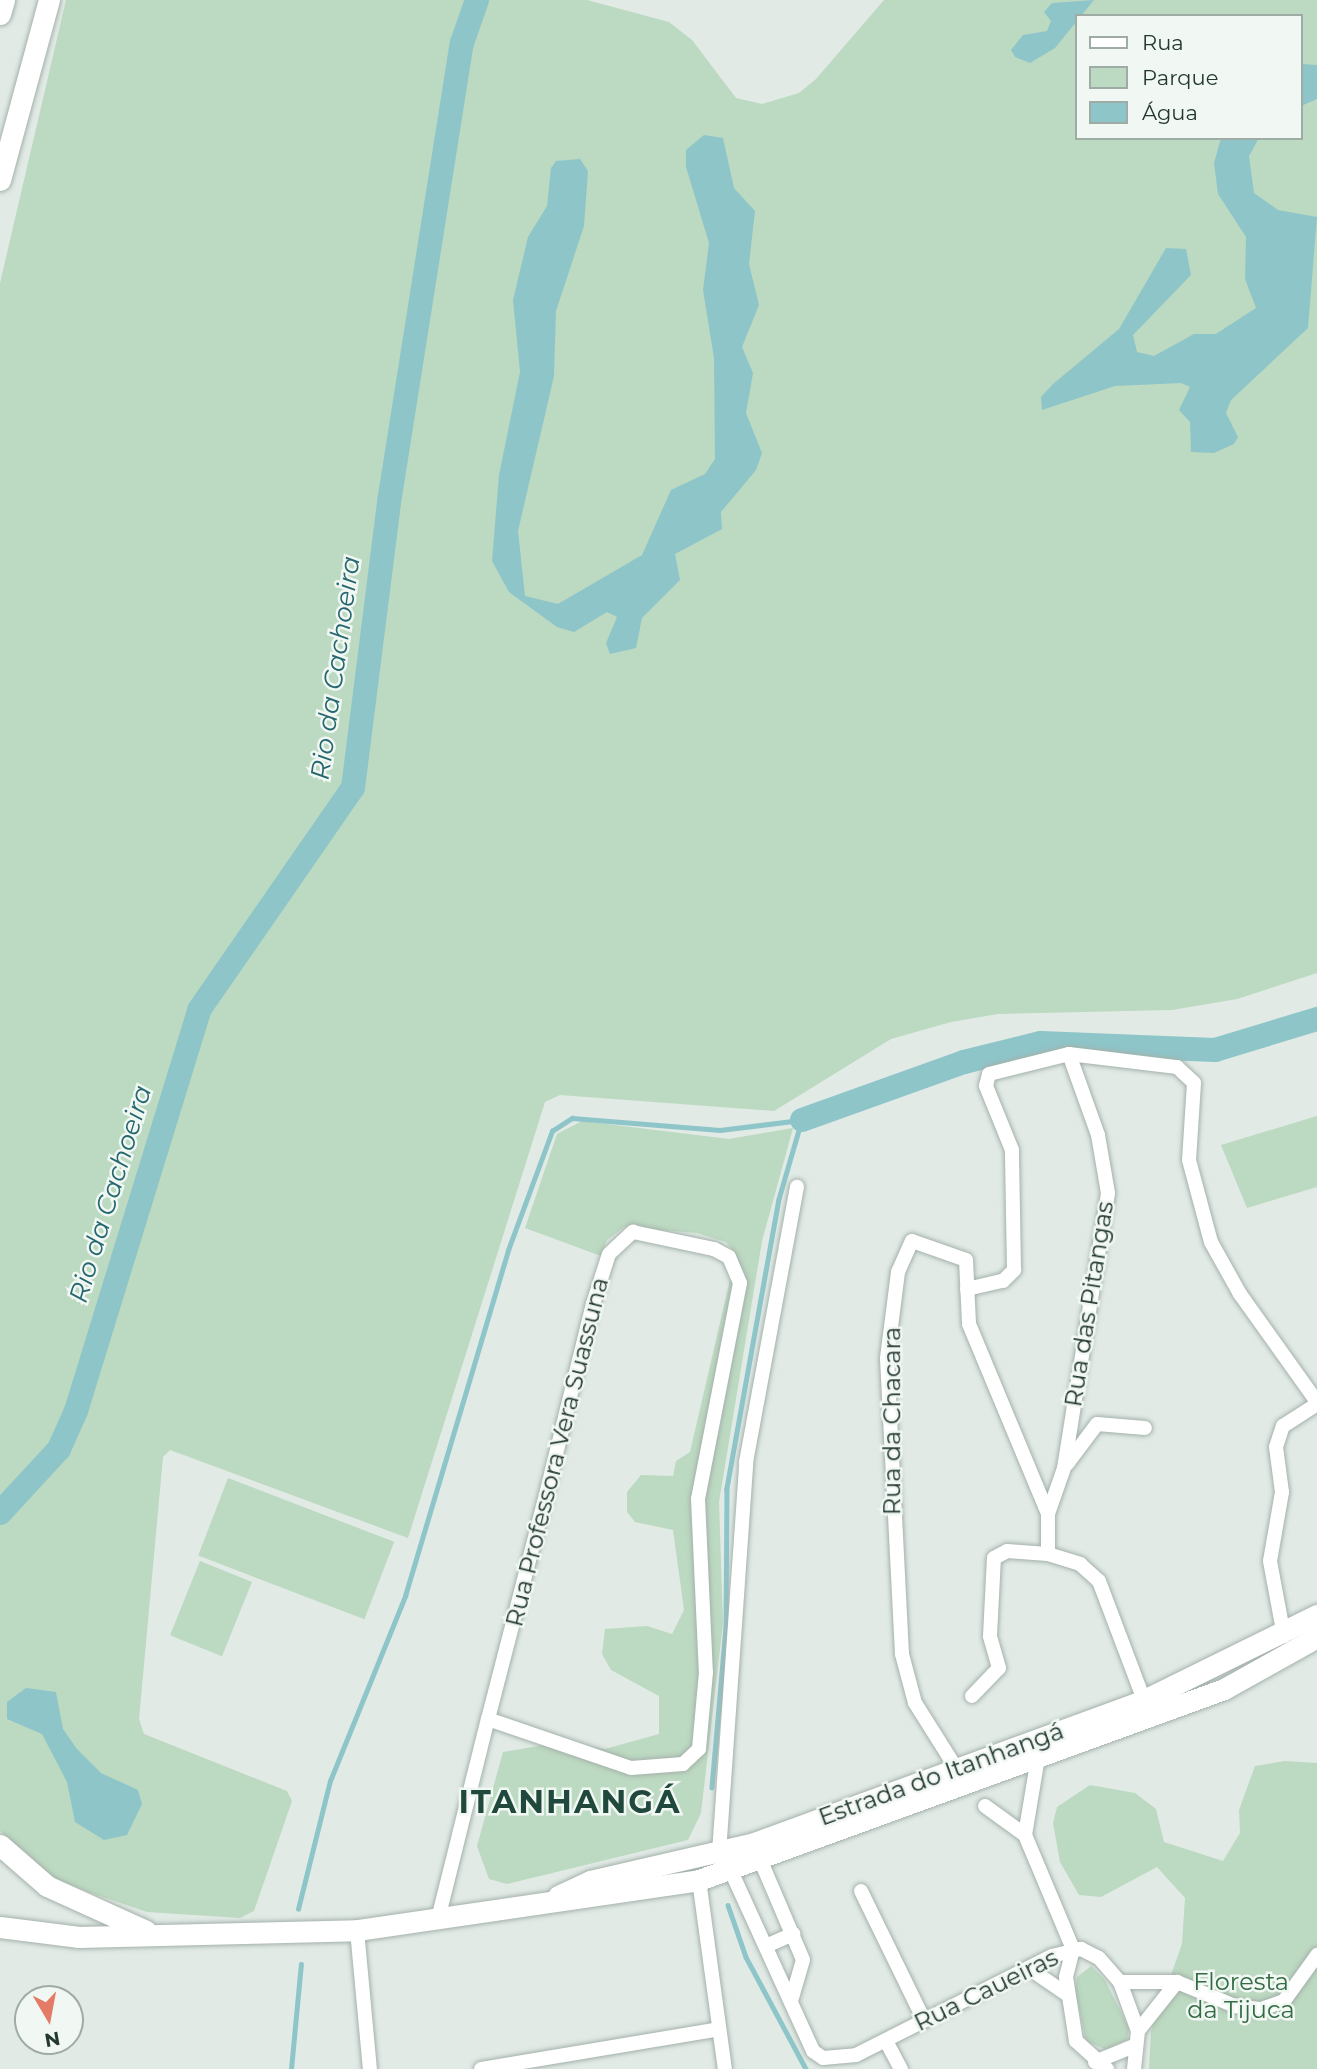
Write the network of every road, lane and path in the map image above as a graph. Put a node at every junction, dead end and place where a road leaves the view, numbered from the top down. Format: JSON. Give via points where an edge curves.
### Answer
{"nodes":[{"id":1,"x":4,"y":0,"type":"edge"},
{"id":2,"x":49,"y":0,"type":"edge"},
{"id":3,"x":0,"y":14,"type":"edge"},
{"id":4,"x":0,"y":180,"type":"edge"},
{"id":5,"x":1069,"y":1054,"type":"junction"},
{"id":6,"x":797,"y":1188,"type":"dead end"},
{"id":7,"x":967,"y":1289,"type":"junction"},
{"id":8,"x":1317,"y":1403,"type":"edge"},
{"id":9,"x":1145,"y":1428,"type":"dead end"},
{"id":10,"x":1064,"y":1468,"type":"junction"},
{"id":11,"x":1048,"y":1514,"type":"junction"},
{"id":12,"x":1048,"y":1554,"type":"junction"},
{"id":13,"x":1317,"y":1615,"type":"edge"},
{"id":14,"x":1284,"y":1636,"type":"junction"},
{"id":15,"x":1317,"y":1637,"type":"edge"},
{"id":16,"x":972,"y":1696,"type":"dead end"},
{"id":17,"x":1144,"y":1700,"type":"junction"},
{"id":18,"x":488,"y":1719,"type":"junction"},
{"id":19,"x":1038,"y":1757,"type":"junction"},
{"id":20,"x":956,"y":1768,"type":"junction"},
{"id":21,"x":985,"y":1806,"type":"dead end"},
{"id":22,"x":1025,"y":1835,"type":"junction"},
{"id":23,"x":0,"y":1846,"type":"edge"},
{"id":24,"x":757,"y":1851,"type":"junction"},
{"id":25,"x":719,"y":1853,"type":"junction"},
{"id":26,"x":731,"y":1871,"type":"junction"},
{"id":27,"x":699,"y":1880,"type":"junction"},
{"id":28,"x":861,"y":1891,"type":"dead end"},
{"id":29,"x":554,"y":1899,"type":"junction"},
{"id":30,"x":438,"y":1919,"type":"junction"},
{"id":31,"x":0,"y":1927,"type":"edge"},
{"id":32,"x":357,"y":1930,"type":"junction"},
{"id":33,"x":148,"y":1931,"type":"junction"},
{"id":34,"x":793,"y":1934,"type":"junction"},
{"id":35,"x":766,"y":1946,"type":"junction"},
{"id":36,"x":1073,"y":1949,"type":"junction"},
{"id":37,"x":1317,"y":1955,"type":"edge"},
{"id":38,"x":1030,"y":1969,"type":"junction"},
{"id":39,"x":1120,"y":1982,"type":"junction"},
{"id":40,"x":1177,"y":1982,"type":"junction"},
{"id":41,"x":1068,"y":1995,"type":"junction"},
{"id":42,"x":791,"y":2001,"type":"junction"},
{"id":43,"x":924,"y":2020,"type":"junction"},
{"id":44,"x":715,"y":2031,"type":"junction"},
{"id":45,"x":1137,"y":2038,"type":"junction"},
{"id":46,"x":886,"y":2041,"type":"junction"},
{"id":47,"x":1101,"y":2065,"type":"edge"},
{"id":48,"x":370,"y":2069,"type":"edge"},
{"id":49,"x":481,"y":2069,"type":"edge"},
{"id":50,"x":725,"y":2069,"type":"edge"},
{"id":51,"x":901,"y":2069,"type":"edge"},
{"id":52,"x":1134,"y":2069,"type":"edge"}],
"edges":[{"from":1,"to":3,"type":"main road"},
{"from":2,"to":4,"type":"main road"},
{"from":5,"to":7,"type":"street","via":[[986,1079],[1012,1150],[1014,1270],[1003,1281]]},
{"from":5,"to":8,"type":"street","via":[[1189,1073],[1189,1160],[1211,1242],[1240,1294]]},
{"from":5,"to":10,"type":"street","name":"Rua das Pitangas","via":[[1098,1135],[1108,1193]]},
{"from":6,"to":25,"type":"street","via":[[746,1462]]},
{"from":7,"to":11,"type":"street","name":"Rua da Chacara","via":[[969,1324]]},
{"from":7,"to":20,"type":"street","name":"Rua da Chacara","via":[[968,1268],[960,1254],[912,1241],[898,1272],[887,1358],[902,1654],[915,1703]]},
{"from":8,"to":14,"type":"street","via":[[1283,1426],[1276,1447],[1282,1492],[1270,1561]]},
{"from":9,"to":10,"type":"street","via":[[1097,1424]]},
{"from":10,"to":11,"type":"street","name":"Rua das Pitangas"},
{"from":11,"to":12,"type":"street","name":"Rua da Chacara"},
{"from":12,"to":16,"type":"street","via":[[1007,1551],[994,1558],[990,1636],[999,1668]]},
{"from":12,"to":17,"type":"street","via":[[1080,1563],[1099,1581]]},
{"from":13,"to":14,"type":"main road","name":"Estrada do Itanhangá"},
{"from":14,"to":17,"type":"main road","name":"Estrada do Itanhangá"},
{"from":15,"to":19,"type":"main road","name":"Estrada do Itanhangá","via":[[1224,1689]]},
{"from":17,"to":20,"type":"main road","name":"Estrada do Itanhangá"},
{"from":18,"to":18,"type":"street","name":"Rua Professora Vera Suassuna","via":[[600,1280],[620,1240],[646,1233],[714,1249],[729,1257],[740,1283],[701,1472],[698,1557],[706,1672],[699,1749],[683,1763],[632,1768]]},
{"from":18,"to":30,"type":"street","name":"Rua Professora Vera Suassuna"},
{"from":19,"to":22,"type":"street"},
{"from":19,"to":24,"type":"main road","name":"Estrada do Itanhangá"},
{"from":20,"to":24,"type":"main road","name":"Estrada do Itanhangá"},
{"from":21,"to":22,"type":"street"},
{"from":22,"to":36,"type":"street"},
{"from":23,"to":33,"type":"main road","via":[[47,1886]]},
{"from":24,"to":25,"type":"main road","name":"Estrada do Itanhangá"},
{"from":24,"to":26,"type":"main road","name":"Estrada do Itanhangá"},
{"from":24,"to":34,"type":"street"},
{"from":25,"to":29,"type":"main road","name":"Estrada do Itanhangá","via":[[590,1881]]},
{"from":26,"to":27,"type":"main road","name":"Estrada do Itanhangá"},
{"from":26,"to":35,"type":"street","name":"Rua Caueiras"},
{"from":27,"to":29,"type":"main road","name":"Estrada do Itanhangá"},
{"from":27,"to":44,"type":"street"},
{"from":28,"to":43,"type":"street"},
{"from":29,"to":30,"type":"main road","name":"Estrada do Itanhangá"},
{"from":30,"to":32,"type":"main road","name":"Estrada do Itanhangá"},
{"from":31,"to":33,"type":"main road","name":"Estrada do Itanhangá","via":[[79,1937]]},
{"from":32,"to":33,"type":"main road","name":"Estrada do Itanhangá"},
{"from":32,"to":48,"type":"street"},
{"from":34,"to":35,"type":"street"},
{"from":34,"to":42,"type":"street","via":[[803,1960]]},
{"from":35,"to":42,"type":"street","name":"Rua Caueiras"},
{"from":36,"to":38,"type":"street","name":"Rua Caueiras"},
{"from":36,"to":39,"type":"street","name":"Rua Caueiras","via":[[1099,1958]]},
{"from":36,"to":41,"type":"street"},
{"from":37,"to":40,"type":"street","via":[[1284,2001],[1261,2009],[1235,2007]]},
{"from":38,"to":41,"type":"street"},
{"from":38,"to":43,"type":"street","name":"Rua Caueiras"},
{"from":39,"to":40,"type":"street"},
{"from":39,"to":45,"type":"street","name":"Rua Caueiras"},
{"from":40,"to":45,"type":"street"},
{"from":41,"to":47,"type":"street","via":[[1076,2041]]},
{"from":42,"to":46,"type":"street","name":"Rua Caueiras","via":[[813,2051],[823,2058],[835,2061]]},
{"from":43,"to":46,"type":"street","name":"Rua Caueiras"},
{"from":44,"to":49,"type":"street"},
{"from":44,"to":50,"type":"street"},
{"from":45,"to":47,"type":"street"},
{"from":45,"to":52,"type":"street","name":"Rua Caueiras"},
{"from":46,"to":51,"type":"street"}]}
